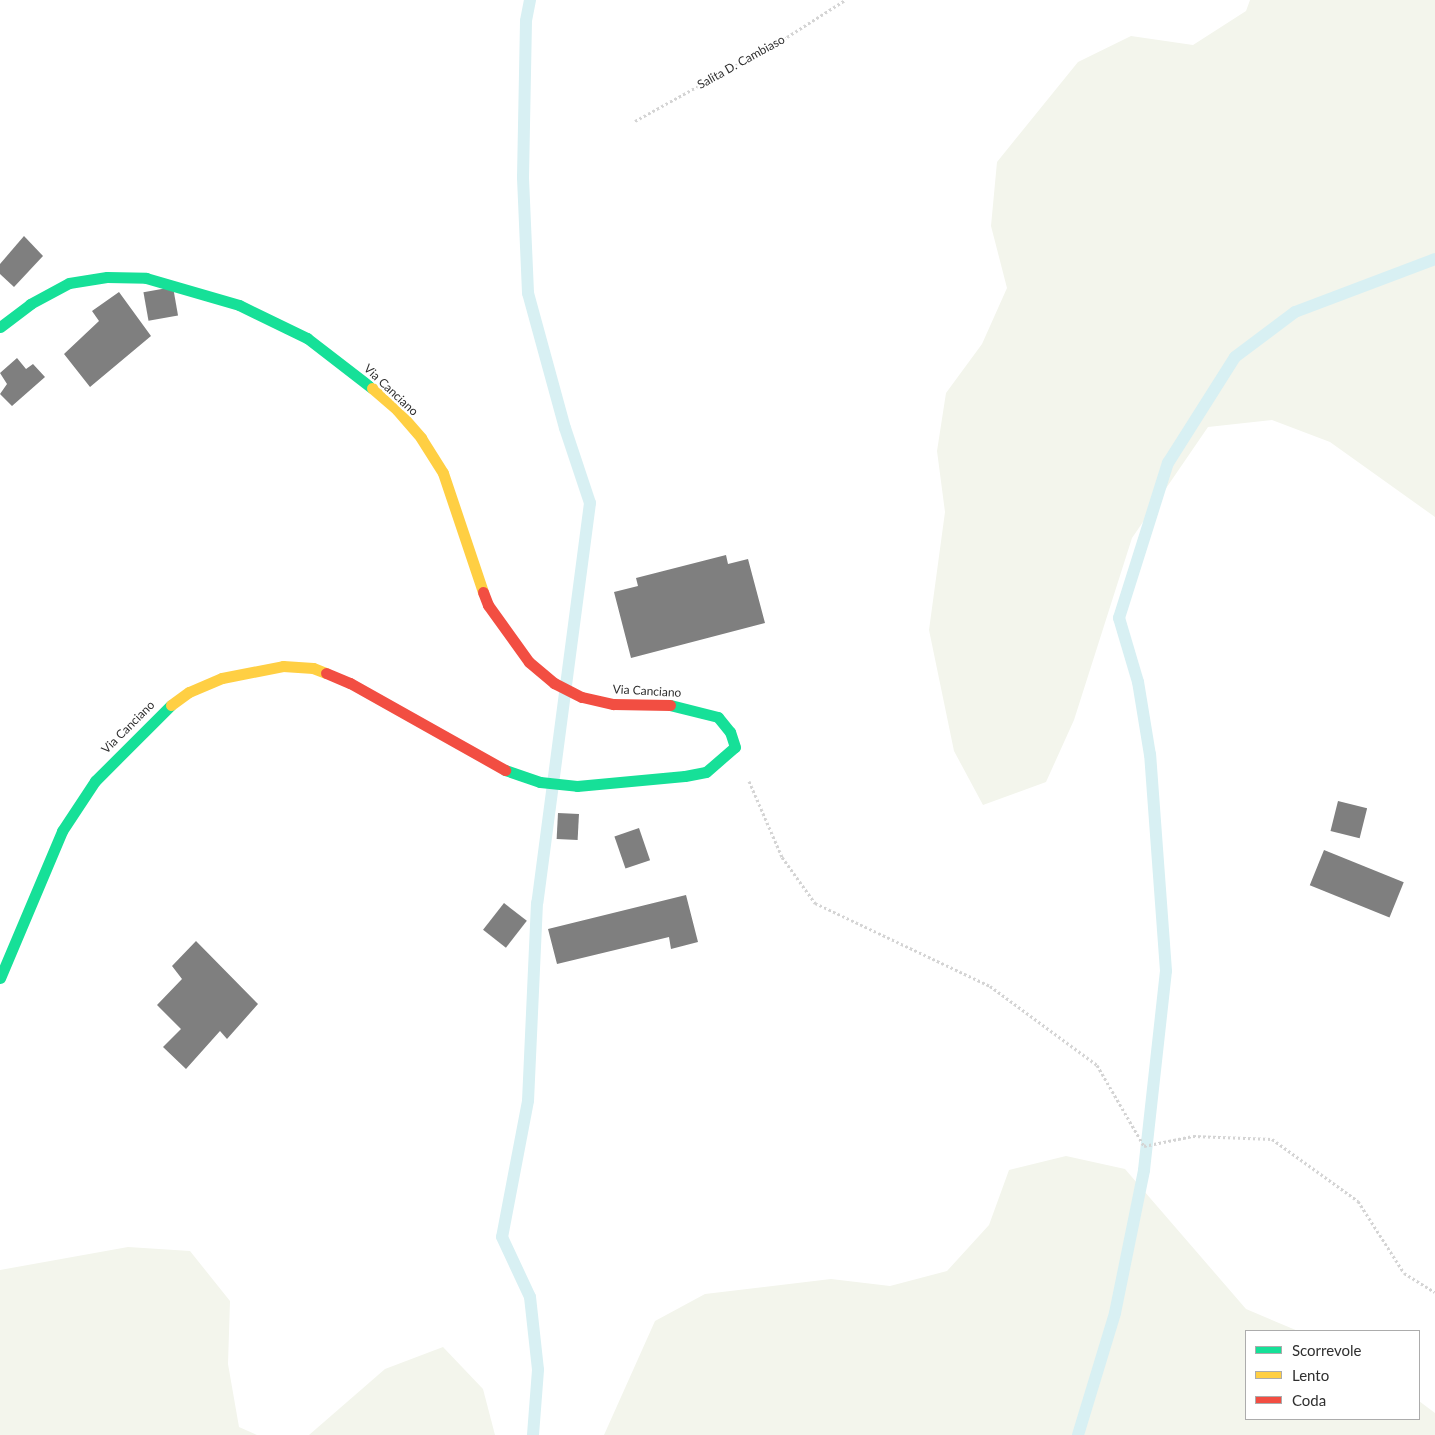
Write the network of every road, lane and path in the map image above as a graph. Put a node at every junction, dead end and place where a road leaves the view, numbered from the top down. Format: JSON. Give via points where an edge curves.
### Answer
{"nodes":[{"id":1,"x":845,"y":0,"type":"edge"},
{"id":2,"x":635,"y":121,"type":"dead end"},
{"id":3,"x":0,"y":328,"type":"edge"},
{"id":4,"x":735,"y":747,"type":"junction"},
{"id":5,"x":0,"y":978,"type":"edge"},
{"id":6,"x":1435,"y":1292,"type":"edge"}],
"edges":[{"from":1,"to":2,"type":"path","name":"Salita D. Cambiaso","via":[[787,37]]},
{"from":3,"to":4,"type":"street","name":"Via Canciano","via":[[30,304],[69,283],[107,277],[146,278],[239,305],[307,338],[397,410],[421,438],[443,473],[488,605],[529,662],[554,683],[582,697],[613,704],[678,705],[718,717],[730,732]]},
{"from":4,"to":5,"type":"street","name":"Via Canciano","via":[[706,772],[685,776],[577,786],[540,782],[494,767],[350,683],[313,668],[283,666],[252,670],[189,692],[160,712],[95,781],[62,831]]},
{"from":4,"to":6,"type":"path","via":[[782,857],[815,903],[990,986],[1097,1065],[1144,1146],[1193,1136],[1272,1139],[1358,1201],[1404,1273]]}]}
